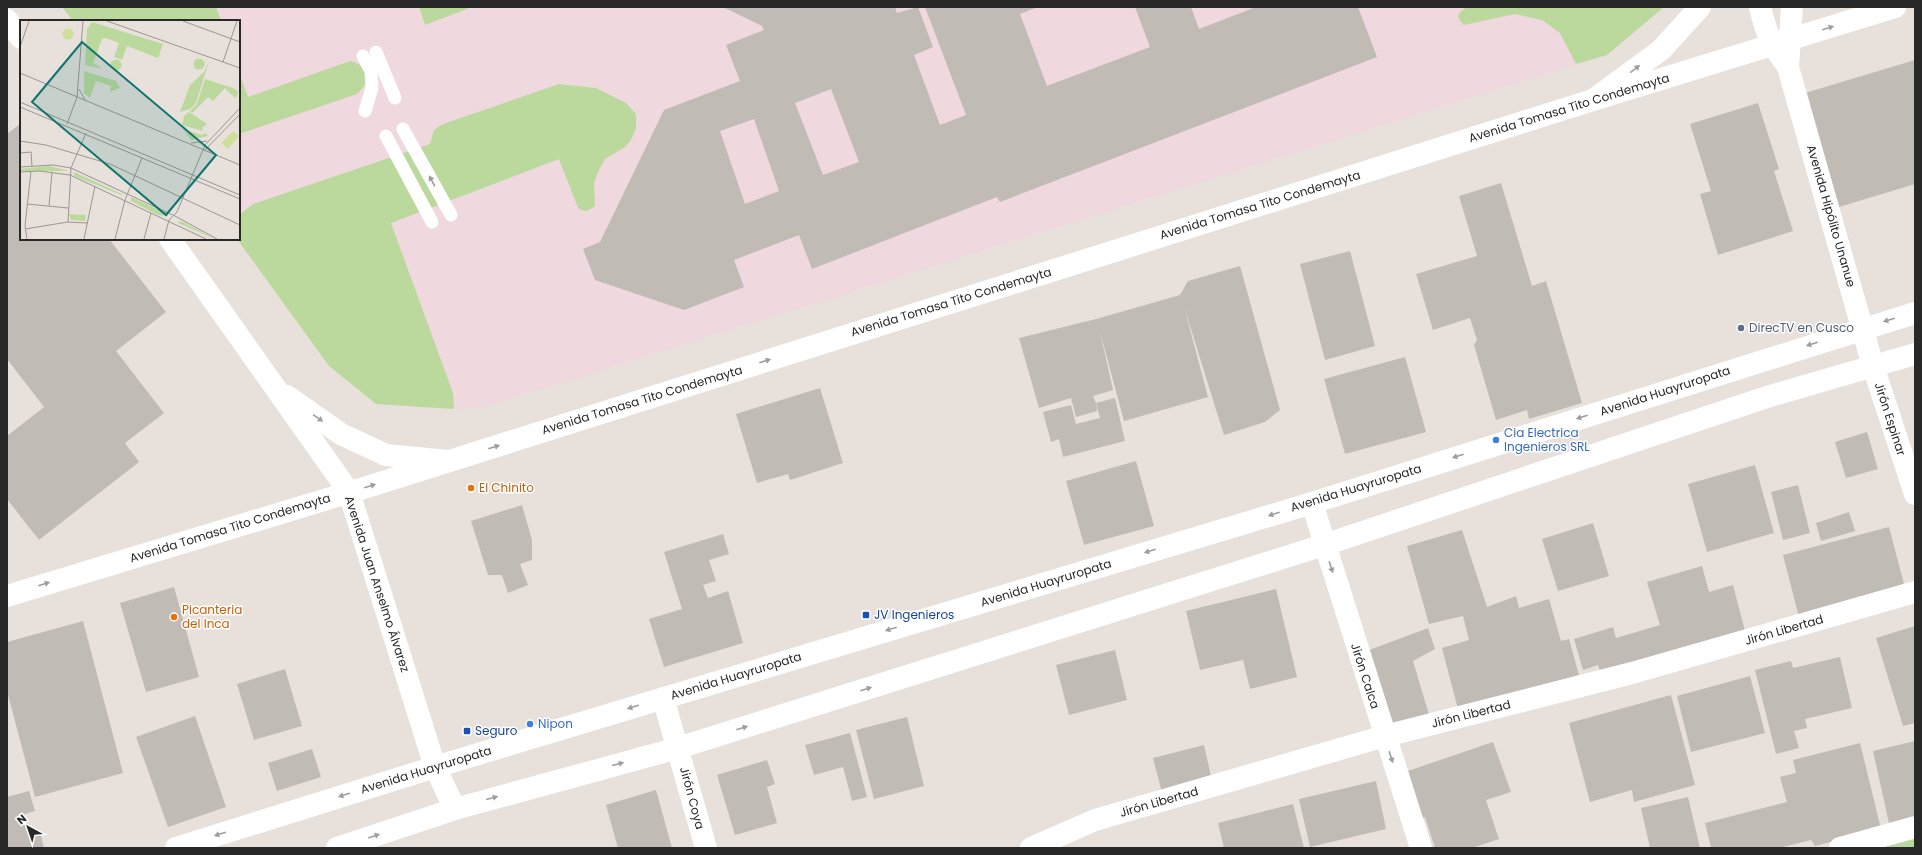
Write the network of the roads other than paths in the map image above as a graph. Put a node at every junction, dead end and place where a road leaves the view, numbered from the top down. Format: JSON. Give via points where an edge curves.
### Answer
{"nodes":[{"id":1,"x":1700,"y":7,"type":"edge"},
{"id":2,"x":1760,"y":7,"type":"edge"},
{"id":3,"x":1792,"y":7,"type":"edge"},
{"id":4,"x":1895,"y":7,"type":"edge"},
{"id":5,"x":7,"y":20,"type":"edge"},
{"id":6,"x":20,"y":37,"type":"edge"},
{"id":7,"x":1781,"y":42,"type":"junction"},
{"id":8,"x":376,"y":52,"type":"dead end"},
{"id":9,"x":363,"y":56,"type":"dead end"},
{"id":10,"x":395,"y":98,"type":"dead end"},
{"id":11,"x":1593,"y":100,"type":"junction"},
{"id":12,"x":365,"y":111,"type":"dead end"},
{"id":13,"x":403,"y":129,"type":"dead end"},
{"id":14,"x":386,"y":136,"type":"dead end"},
{"id":15,"x":451,"y":215,"type":"dead end"},
{"id":16,"x":432,"y":222,"type":"dead end"},
{"id":17,"x":171,"y":240,"type":"edge"},
{"id":18,"x":1915,"y":313,"type":"edge"},
{"id":19,"x":1863,"y":328,"type":"junction"},
{"id":20,"x":1915,"y":354,"type":"edge"},
{"id":21,"x":1873,"y":366,"type":"junction"},
{"id":22,"x":275,"y":388,"type":"junction"},
{"id":23,"x":448,"y":461,"type":"junction"},
{"id":24,"x":348,"y":492,"type":"junction"},
{"id":25,"x":1915,"y":494,"type":"edge"},
{"id":26,"x":1312,"y":502,"type":"junction"},
{"id":27,"x":1324,"y":545,"type":"junction"},
{"id":28,"x":1915,"y":592,"type":"edge"},
{"id":29,"x":7,"y":596,"type":"edge"},
{"id":30,"x":663,"y":698,"type":"junction"},
{"id":31,"x":1385,"y":736,"type":"junction"},
{"id":32,"x":678,"y":748,"type":"junction"},
{"id":33,"x":434,"y":767,"type":"junction"},
{"id":34,"x":454,"y":809,"type":"junction"},
{"id":35,"x":1915,"y":827,"type":"edge"},
{"id":36,"x":176,"y":848,"type":"edge"},
{"id":37,"x":337,"y":848,"type":"edge"},
{"id":38,"x":706,"y":848,"type":"edge"},
{"id":39,"x":1031,"y":848,"type":"edge"},
{"id":40,"x":1421,"y":848,"type":"edge"},
{"id":41,"x":1840,"y":848,"type":"edge"}],
"edges":[{"from":11,"to":1,"type":"street","one_way":true,"via":[[1660,50]]},
{"from":2,"to":7,"type":"street","name":"Avenida Hipólito Unanue","via":[[1764,26]]},
{"from":3,"to":7,"type":"street","name":"Avenida Hipólito Unanue"},
{"from":7,"to":4,"type":"street","name":"Avenida Tomasa Tito Condemayta","one_way":true},
{"from":5,"to":6,"type":"street"},
{"from":7,"to":11,"type":"street","name":"Avenida Tomasa Tito Condemayta"},
{"from":7,"to":19,"type":"street","name":"Avenida Hipólito Unanue"},
{"from":8,"to":10,"type":"lane"},
{"from":9,"to":12,"type":"lane","via":[[372,71],[372,88]]},
{"from":23,"to":11,"type":"street","name":"Avenida Tomasa Tito Condemayta","one_way":true},
{"from":15,"to":13,"type":"lane","one_way":true},
{"from":14,"to":16,"type":"lane"},
{"from":17,"to":22,"type":"street","name":"Avenida Juan Anselmo Álvarez"},
{"from":18,"to":19,"type":"street","name":"Avenida Huayruropata","one_way":true},
{"from":19,"to":21,"type":"street","name":"Avenida Hipólito Unanue"},
{"from":19,"to":26,"type":"street","name":"Avenida Huayruropata","one_way":true},
{"from":20,"to":21,"type":"street"},
{"from":21,"to":25,"type":"street","name":"Jirón Espinar"},
{"from":21,"to":27,"type":"street","via":[[1740,406]]},
{"from":22,"to":23,"type":"street","one_way":true,"via":[[341,434],[386,455]]},
{"from":22,"to":24,"type":"street","name":"Avenida Juan Anselmo Álvarez"},
{"from":24,"to":23,"type":"street","name":"Avenida Tomasa Tito Condemayta","one_way":true},
{"from":29,"to":24,"type":"street","name":"Avenida Tomasa Tito Condemayta","one_way":true},
{"from":24,"to":33,"type":"street","name":"Avenida Juan Anselmo Álvarez"},
{"from":26,"to":27,"type":"street","name":"Jirón Calca"},
{"from":26,"to":30,"type":"street","name":"Avenida Huayruropata","one_way":true},
{"from":27,"to":31,"type":"street","name":"Jirón Calca","one_way":true},
{"from":32,"to":27,"type":"street","one_way":true},
{"from":28,"to":31,"type":"street","name":"Jirón Libertad","via":[[1632,673]]},
{"from":30,"to":32,"type":"street","name":"Jirón Coya"},
{"from":30,"to":33,"type":"street","name":"Avenida Huayruropata","one_way":true},
{"from":31,"to":39,"type":"street","name":"Jirón Libertad","via":[[1095,820]]},
{"from":31,"to":40,"type":"street","name":"Jirón Calca","one_way":true},
{"from":34,"to":32,"type":"street","one_way":true},
{"from":32,"to":38,"type":"street","name":"Jirón Coya"},
{"from":33,"to":34,"type":"street","name":"Avenida Juan Anselmo Álvarez"},
{"from":33,"to":36,"type":"street","name":"Avenida Huayruropata","one_way":true},
{"from":37,"to":34,"type":"street","one_way":true},
{"from":35,"to":41,"type":"street"}]}
